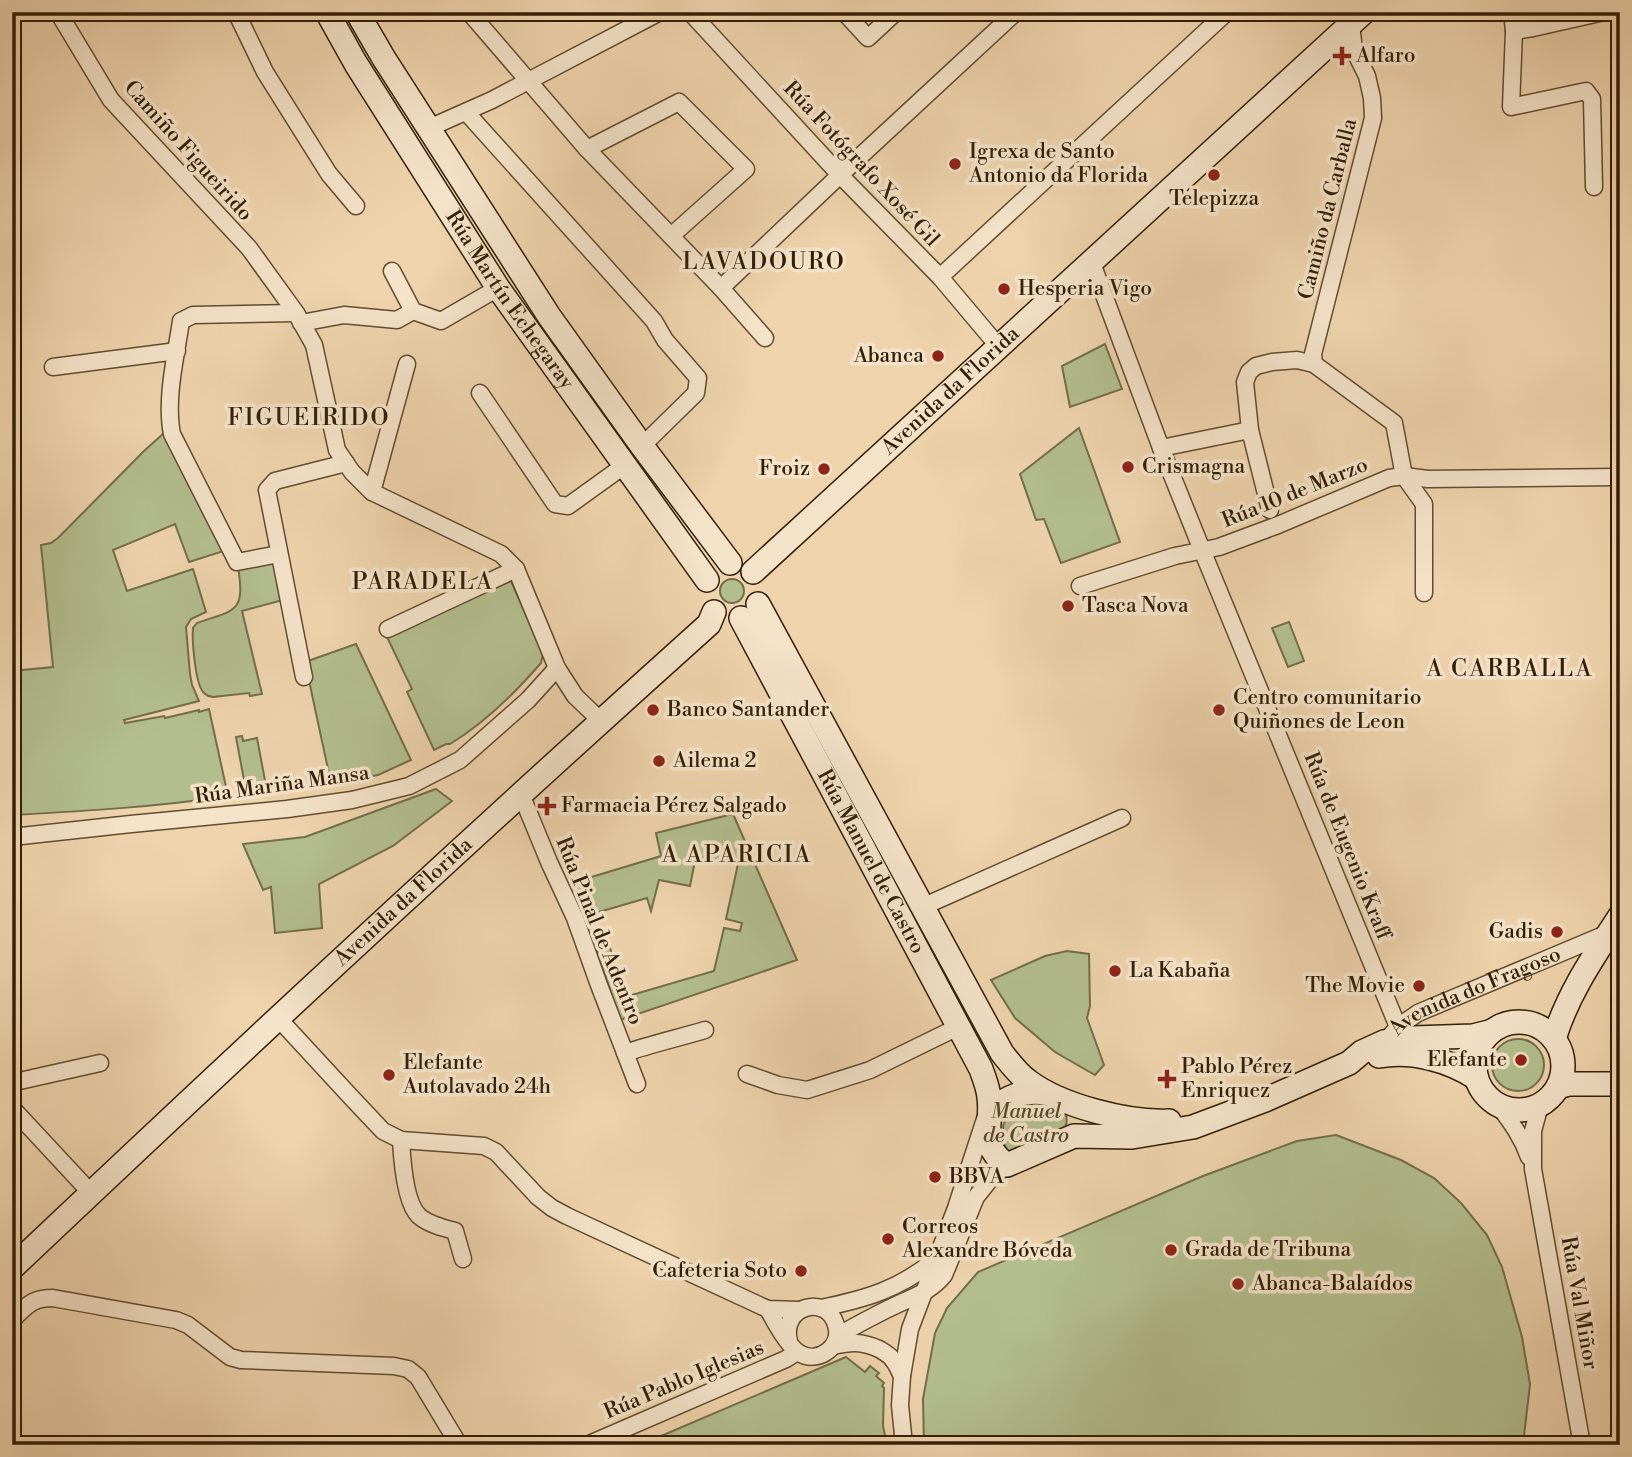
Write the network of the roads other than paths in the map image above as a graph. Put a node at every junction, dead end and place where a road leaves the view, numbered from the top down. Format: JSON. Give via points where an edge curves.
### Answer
{"nodes":[{"id":1,"x":58,"y":12,"type":"edge"},
{"id":2,"x":236,"y":12,"type":"edge"},
{"id":3,"x":327,"y":12,"type":"edge"},
{"id":4,"x":358,"y":12,"type":"edge"},
{"id":5,"x":469,"y":12,"type":"edge"},
{"id":6,"x":660,"y":12,"type":"edge"},
{"id":7,"x":690,"y":12,"type":"edge"},
{"id":8,"x":844,"y":12,"type":"edge"},
{"id":9,"x":896,"y":12,"type":"edge"},
{"id":10,"x":1016,"y":12,"type":"edge"},
{"id":11,"x":1227,"y":12,"type":"edge"},
{"id":12,"x":1512,"y":12,"type":"edge"},
{"id":13,"x":1604,"y":12,"type":"edge"},
{"id":14,"x":1352,"y":16,"type":"edge"},
{"id":15,"x":1514,"y":31,"type":"junction"},
{"id":16,"x":528,"y":82,"type":"junction"},
{"id":17,"x":466,"y":112,"type":"junction"},
{"id":18,"x":429,"y":128,"type":"junction"},
{"id":19,"x":587,"y":149,"type":"junction"},
{"id":20,"x":840,"y":175,"type":"junction"},
{"id":21,"x":1594,"y":187,"type":"dead end"},
{"id":22,"x":356,"y":206,"type":"dead end"},
{"id":23,"x":671,"y":236,"type":"junction"},
{"id":24,"x":1092,"y":263,"type":"junction"},
{"id":25,"x":392,"y":271,"type":"dead end"},
{"id":26,"x":940,"y":277,"type":"junction"},
{"id":27,"x":498,"y":288,"type":"junction"},
{"id":28,"x":721,"y":288,"type":"junction"},
{"id":29,"x":413,"y":311,"type":"junction"},
{"id":30,"x":299,"y":318,"type":"junction"},
{"id":31,"x":765,"y":338,"type":"dead end"},
{"id":32,"x":999,"y":347,"type":"junction"},
{"id":33,"x":177,"y":351,"type":"junction"},
{"id":34,"x":407,"y":364,"type":"dead end"},
{"id":35,"x":1314,"y":364,"type":"junction"},
{"id":36,"x":53,"y":367,"type":"dead end"},
{"id":37,"x":480,"y":393,"type":"dead end"},
{"id":38,"x":1250,"y":430,"type":"junction"},
{"id":39,"x":642,"y":446,"type":"junction"},
{"id":40,"x":1161,"y":448,"type":"junction"},
{"id":41,"x":346,"y":463,"type":"junction"},
{"id":42,"x":625,"y":465,"type":"junction"},
{"id":43,"x":1404,"y":476,"type":"junction"},
{"id":44,"x":1620,"y":477,"type":"edge"},
{"id":45,"x":372,"y":492,"type":"junction"},
{"id":46,"x":1270,"y":510,"type":"dead end"},
{"id":47,"x":1202,"y":550,"type":"junction"},
{"id":48,"x":279,"y":554,"type":"junction"},
{"id":49,"x":730,"y":563,"type":"junction"},
{"id":50,"x":516,"y":569,"type":"junction"},
{"id":51,"x":753,"y":572,"type":"junction"},
{"id":52,"x":707,"y":580,"type":"junction"},
{"id":53,"x":1080,"y":586,"type":"dead end"},
{"id":54,"x":1424,"y":593,"type":"dead end"},
{"id":55,"x":749,"y":611,"type":"junction"},
{"id":56,"x":714,"y":612,"type":"junction"},
{"id":57,"x":388,"y":629,"type":"dead end"},
{"id":58,"x":557,"y":668,"type":"junction"},
{"id":59,"x":304,"y":677,"type":"dead end"},
{"id":60,"x":601,"y":721,"type":"junction"},
{"id":61,"x":1620,"y":788,"type":"edge"},
{"id":62,"x":521,"y":794,"type":"junction"},
{"id":63,"x":1620,"y":796,"type":"edge"},
{"id":64,"x":1122,"y":818,"type":"dead end"},
{"id":65,"x":12,"y":837,"type":"edge"},
{"id":66,"x":922,"y":907,"type":"junction"},
{"id":67,"x":1613,"y":925,"type":"edge"},
{"id":68,"x":1578,"y":980,"type":"junction"},
{"id":69,"x":278,"y":1018,"type":"junction"},
{"id":70,"x":1526,"y":1022,"type":"junction"},
{"id":71,"x":958,"y":1027,"type":"junction"},
{"id":72,"x":705,"y":1030,"type":"dead end"},
{"id":73,"x":1489,"y":1032,"type":"junction"},
{"id":74,"x":1398,"y":1036,"type":"junction"},
{"id":75,"x":1554,"y":1039,"type":"junction"},
{"id":76,"x":625,"y":1053,"type":"junction"},
{"id":77,"x":100,"y":1063,"type":"dead end"},
{"id":78,"x":1349,"y":1063,"type":"junction"},
{"id":79,"x":747,"y":1074,"type":"dead end"},
{"id":80,"x":1476,"y":1078,"type":"junction"},
{"id":81,"x":1620,"y":1083,"type":"edge"},
{"id":82,"x":637,"y":1084,"type":"dead end"},
{"id":83,"x":12,"y":1085,"type":"edge"},
{"id":84,"x":1558,"y":1087,"type":"junction"},
{"id":85,"x":1046,"y":1093,"type":"junction"},
{"id":86,"x":1069,"y":1101,"type":"junction"},
{"id":87,"x":1498,"y":1105,"type":"junction"},
{"id":88,"x":1540,"y":1105,"type":"junction"},
{"id":89,"x":12,"y":1108,"type":"edge"},
{"id":90,"x":990,"y":1111,"type":"junction"},
{"id":91,"x":1238,"y":1111,"type":"junction"},
{"id":92,"x":1074,"y":1136,"type":"junction"},
{"id":93,"x":401,"y":1140,"type":"junction"},
{"id":94,"x":1007,"y":1165,"type":"junction"},
{"id":95,"x":1533,"y":1170,"type":"junction"},
{"id":96,"x":91,"y":1193,"type":"junction"},
{"id":97,"x":938,"y":1258,"type":"junction"},
{"id":98,"x":463,"y":1259,"type":"dead end"},
{"id":99,"x":12,"y":1268,"type":"edge"},
{"id":100,"x":923,"y":1293,"type":"junction"},
{"id":101,"x":821,"y":1308,"type":"junction"},
{"id":102,"x":768,"y":1309,"type":"junction"},
{"id":103,"x":799,"y":1310,"type":"junction"},
{"id":104,"x":12,"y":1320,"type":"edge"},
{"id":105,"x":835,"y":1341,"type":"junction"},
{"id":106,"x":793,"y":1347,"type":"junction"},
{"id":107,"x":902,"y":1376,"type":"junction"},
{"id":108,"x":459,"y":1445,"type":"edge"},
{"id":109,"x":587,"y":1445,"type":"edge"},
{"id":110,"x":904,"y":1445,"type":"edge"},
{"id":111,"x":1583,"y":1445,"type":"edge"}],
"edges":[{"from":1,"to":30,"type":"street","name":"Camiño Figueirido","via":[[111,100],[249,248]]},
{"from":2,"to":22,"type":"street","via":[[265,72],[329,174]]},
{"from":3,"to":27,"type":"main road","name":"Rúa Martín Echegaray"},
{"from":4,"to":18,"type":"main road","name":"Rúa Martín Echegaray"},
{"from":5,"to":16,"type":"street"},
{"from":6,"to":16,"type":"street"},
{"from":7,"to":20,"type":"street","name":"Rúa Fotógrafo Xosé Gil"},
{"from":8,"to":9,"type":"street","via":[[868,38]]},
{"from":10,"to":20,"type":"street"},
{"from":11,"to":26,"type":"street"},
{"from":12,"to":15,"type":"street"},
{"from":13,"to":15,"type":"street"},
{"from":14,"to":24,"type":"main road","name":"Avenida da Florida"},
{"from":14,"to":35,"type":"street","name":"Camiño da Carballa","via":[[1354,50],[1367,76],[1373,118]]},
{"from":15,"to":21,"type":"street","via":[[1511,107],[1586,91],[1592,99]]},
{"from":16,"to":17,"type":"street"},
{"from":16,"to":19,"type":"street"},
{"from":17,"to":18,"type":"street"},
{"from":17,"to":39,"type":"street","via":[[654,321],[698,378],[696,393]]},
{"from":18,"to":39,"type":"main road","name":"Rúa Martín Echegaray","via":[[549,316]]},
{"from":19,"to":23,"type":"street"},
{"from":19,"to":23,"type":"street","via":[[679,102],[746,169]]},
{"from":20,"to":26,"type":"street","name":"Rúa Fotógrafo Xosé Gil"},
{"from":20,"to":28,"type":"street"},
{"from":23,"to":28,"type":"street"},
{"from":24,"to":32,"type":"main road","name":"Avenida da Florida"},
{"from":24,"to":40,"type":"street","name":"Rúa de Eugenio Kraff"},
{"from":25,"to":29,"type":"street"},
{"from":26,"to":32,"type":"street","name":"Rúa Fotógrafo Xosé Gil"},
{"from":27,"to":29,"type":"street","via":[[441,321]]},
{"from":27,"to":42,"type":"main road","name":"Rúa Martín Echegaray"},
{"from":28,"to":31,"type":"street"},
{"from":29,"to":30,"type":"street","via":[[397,320],[344,315]]},
{"from":30,"to":33,"type":"street","via":[[192,315],[181,321]]},
{"from":30,"to":41,"type":"street","name":"Camiño Figueirido","via":[[314,345],[337,450]]},
{"from":32,"to":51,"type":"main road","name":"Avenida da Florida"},
{"from":33,"to":36,"type":"street"},
{"from":33,"to":48,"type":"street","via":[[169,421],[172,434],[237,562]]},
{"from":34,"to":45,"type":"street"},
{"from":35,"to":38,"type":"street","via":[[1272,362],[1249,372],[1244,382]]},
{"from":35,"to":43,"type":"street","via":[[1394,423]]},
{"from":37,"to":42,"type":"street","via":[[555,504],[568,506]]},
{"from":38,"to":40,"type":"street"},
{"from":38,"to":46,"type":"street"},
{"from":39,"to":49,"type":"main road","name":"Rúa Martín Echegaray"},
{"from":40,"to":47,"type":"street","name":"Rúa de Eugenio Kraff"},
{"from":41,"to":45,"type":"street","name":"Camiño Figueirido"},
{"from":41,"to":48,"type":"street","via":[[275,481],[267,490]]},
{"from":42,"to":52,"type":"main road","name":"Rúa Martín Echegaray"},
{"from":43,"to":44,"type":"street"},
{"from":43,"to":47,"type":"street","name":"Rúa 10 de Marzo","via":[[1389,478],[1278,526]]},
{"from":43,"to":54,"type":"street","via":[[1424,504]]},
{"from":45,"to":50,"type":"street","name":"Camiño Figueirido","via":[[501,554]]},
{"from":47,"to":53,"type":"street","name":"Rúa 10 de Marzo"},
{"from":47,"to":74,"type":"street","name":"Rúa de Eugenio Kraff"},
{"from":48,"to":59,"type":"street"},
{"from":49,"to":51,"type":"main road"},
{"from":49,"to":52,"type":"main road","via":[[716,568]]},
{"from":50,"to":57,"type":"street"},
{"from":50,"to":58,"type":"street"},
{"from":51,"to":55,"type":"main road","via":[[761,596]]},
{"from":52,"to":56,"type":"main road","via":[[705,598]]},
{"from":55,"to":56,"type":"main road","via":[[732,619]]},
{"from":55,"to":66,"type":"main road","name":"Rúa Manuel de Castro"},
{"from":55,"to":71,"type":"main road","name":"Rúa Manuel de Castro"},
{"from":56,"to":60,"type":"main road","name":"Avenida da Florida","via":[[709,624]]},
{"from":58,"to":60,"type":"street","via":[[575,696]]},
{"from":58,"to":65,"type":"street","name":"Rúa Mariña Mansa","via":[[460,760],[409,786],[287,809]]},
{"from":60,"to":62,"type":"main road","name":"Avenida da Florida"},
{"from":61,"to":63,"type":"street"},
{"from":62,"to":69,"type":"main road","name":"Avenida da Florida"},
{"from":62,"to":76,"type":"street","name":"Rúa Pinal de Adentro","via":[[575,918]]},
{"from":64,"to":66,"type":"street","name":"Rúa Manuel de Castro"},
{"from":66,"to":85,"type":"main road","name":"Rúa Manuel de Castro","via":[[1002,1053],[1026,1080]]},
{"from":67,"to":68,"type":"main road","name":"Avenida do Fragoso"},
{"from":67,"to":74,"type":"street","name":"Avenida do Fragoso","via":[[1418,1013]]},
{"from":68,"to":70,"type":"main road"},
{"from":68,"to":75,"type":"main road"},
{"from":69,"to":93,"type":"street","via":[[383,1131]]},
{"from":69,"to":96,"type":"main road","name":"Avenida da Florida"},
{"from":70,"to":73,"type":"main road","via":[[1500,1025]]},
{"from":70,"to":75,"type":"main road"},
{"from":71,"to":79,"type":"street","via":[[870,1070],[807,1090]]},
{"from":71,"to":90,"type":"main road","name":"Rúa Manuel de Castro","via":[[981,1069]]},
{"from":72,"to":76,"type":"street"},
{"from":73,"to":74,"type":"main road"},
{"from":73,"to":80,"type":"main road","via":[[1476,1053]]},
{"from":74,"to":78,"type":"main road","name":"Avenida do Fragoso"},
{"from":75,"to":84,"type":"main road","via":[[1564,1068]]},
{"from":76,"to":82,"type":"street","name":"Rúa Pinal de Adentro"},
{"from":77,"to":83,"type":"street"},
{"from":78,"to":80,"type":"main road","via":[[1392,1053],[1413,1055],[1452,1065]]},
{"from":78,"to":91,"type":"main road","name":"Avenida do Fragoso"},
{"from":80,"to":87,"type":"main road"},
{"from":81,"to":84,"type":"main road"},
{"from":84,"to":88,"type":"main road"},
{"from":85,"to":86,"type":"main road","name":"Avenida do Fragoso"},
{"from":85,"to":90,"type":"main road","via":[[1013,1094]]},
{"from":86,"to":91,"type":"main road","name":"Avenida do Fragoso","via":[[1116,1117],[1157,1122]]},
{"from":86,"to":92,"type":"main road","via":[[1077,1116]]},
{"from":87,"to":88,"type":"main road","via":[[1512,1110]]},
{"from":87,"to":95,"type":"street","via":[[1524,1142]]},
{"from":88,"to":95,"type":"street","via":[[1533,1131]]},
{"from":89,"to":96,"type":"street"},
{"from":90,"to":94,"type":"main road","via":[[989,1144]]},
{"from":90,"to":97,"type":"street"},
{"from":91,"to":92,"type":"main road","name":"Avenida do Fragoso","via":[[1168,1132]]},
{"from":92,"to":94,"type":"main road","name":"Avenida do Fragoso"},
{"from":93,"to":98,"type":"street","via":[[416,1214],[455,1231]]},
{"from":93,"to":102,"type":"street","via":[[484,1146],[552,1208]]},
{"from":94,"to":100,"type":"street","name":"Avenida do Fragoso","via":[[983,1186],[944,1275]]},
{"from":95,"to":111,"type":"street","name":"Rúa Val Miñor"},
{"from":96,"to":99,"type":"main road","name":"Avenida da Florida"},
{"from":97,"to":100,"type":"street"},
{"from":97,"to":101,"type":"street","via":[[887,1290]]},
{"from":100,"to":105,"type":"street"},
{"from":100,"to":107,"type":"street","via":[[909,1329]]},
{"from":101,"to":103,"type":"street"},
{"from":101,"to":105,"type":"street","via":[[836,1322]]},
{"from":102,"to":103,"type":"street"},
{"from":102,"to":106,"type":"street"},
{"from":103,"to":106,"type":"street","via":[[788,1327]]},
{"from":104,"to":108,"type":"street","via":[[30,1303],[53,1298],[176,1320],[230,1357],[242,1360],[408,1369],[418,1377]]},
{"from":105,"to":106,"type":"street","via":[[827,1352],[813,1357]]},
{"from":105,"to":107,"type":"street","via":[[874,1347],[894,1360]]},
{"from":106,"to":109,"type":"street","name":"Rúa Pablo Iglesias","via":[[786,1359]]},
{"from":107,"to":110,"type":"street"}]}
